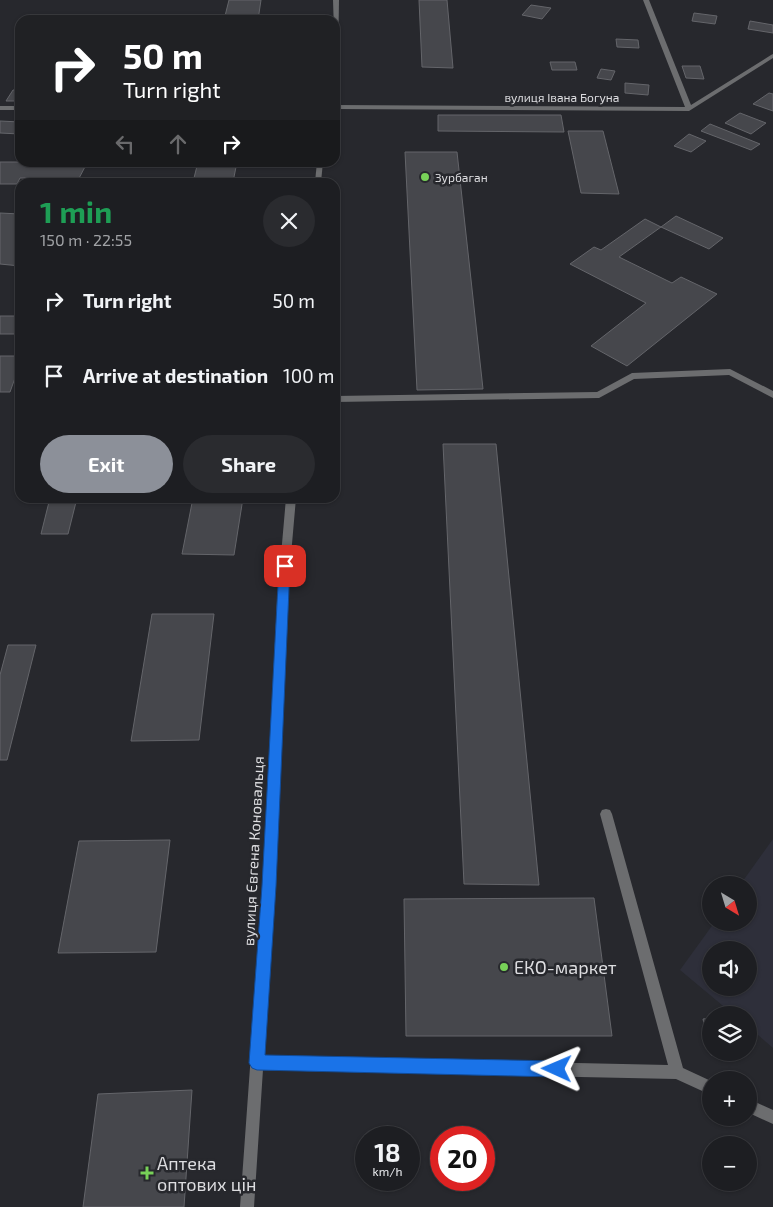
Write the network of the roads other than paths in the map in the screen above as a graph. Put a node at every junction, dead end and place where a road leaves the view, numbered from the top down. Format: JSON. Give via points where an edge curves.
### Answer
{"nodes":[{"id":1,"x":336,"y":0,"type":"edge"},
{"id":2,"x":646,"y":0,"type":"edge"},
{"id":3,"x":336,"y":15,"type":"edge"},
{"id":4,"x":773,"y":56,"type":"edge"},
{"id":5,"x":340,"y":107,"type":"edge"},
{"id":6,"x":0,"y":108,"type":"edge"},
{"id":7,"x":15,"y":108,"type":"edge"},
{"id":8,"x":689,"y":109,"type":"junction"},
{"id":9,"x":773,"y":395,"type":"edge"},
{"id":10,"x":340,"y":399,"type":"edge"},
{"id":11,"x":291,"y":503,"type":"edge"},
{"id":12,"x":606,"y":814,"type":"dead end"},
{"id":13,"x":257,"y":1063,"type":"junction"},
{"id":14,"x":677,"y":1072,"type":"junction"},
{"id":15,"x":702,"y":1084,"type":"edge"},
{"id":16,"x":757,"y":1110,"type":"edge"},
{"id":17,"x":773,"y":1117,"type":"edge"},
{"id":18,"x":248,"y":1207,"type":"edge"}],
"edges":[{"from":1,"to":3,"type":"street"},
{"from":2,"to":8,"type":"street"},
{"from":4,"to":8,"type":"street"},
{"from":5,"to":8,"type":"street","name":"вулиця Івана Богуна"},
{"from":6,"to":7,"type":"street"},
{"from":9,"to":10,"type":"street","via":[[730,372],[632,376],[598,395]]},
{"from":11,"to":13,"type":"street","name":"вулиця Євгена Коновальця","via":[[282,601]]},
{"from":12,"to":14,"type":"street"},
{"from":13,"to":14,"type":"street"},
{"from":13,"to":18,"type":"street","name":"вулиця Євгена Коновальця"},
{"from":14,"to":15,"type":"street"},
{"from":16,"to":17,"type":"street"}]}
